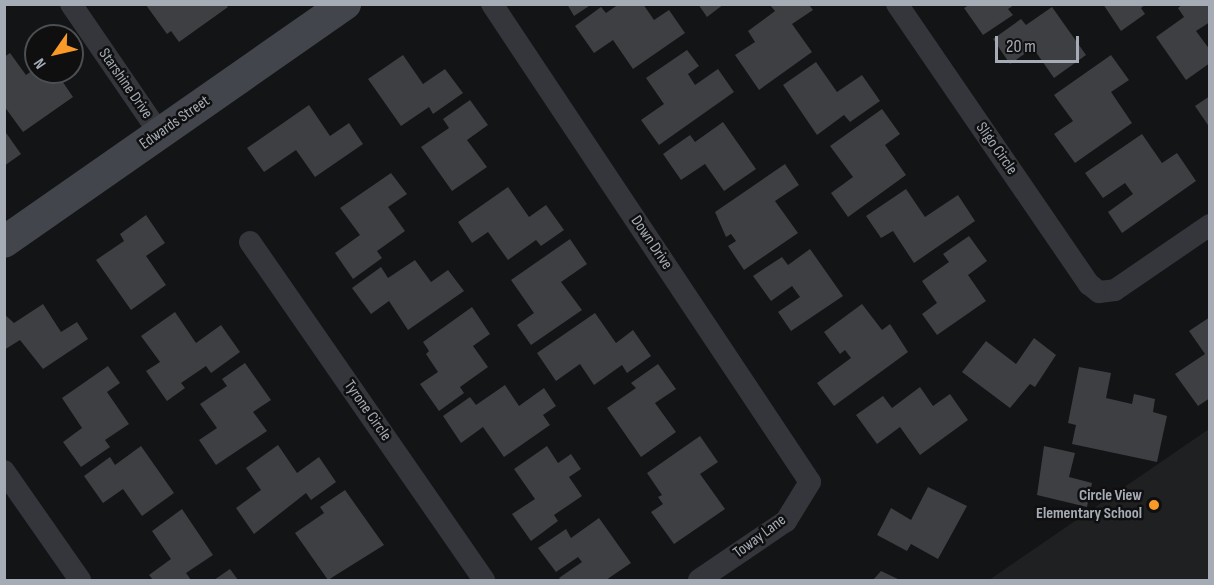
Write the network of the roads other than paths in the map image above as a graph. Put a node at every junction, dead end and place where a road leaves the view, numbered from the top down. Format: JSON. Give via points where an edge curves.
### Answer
{"nodes":[{"id":1,"x":70,"y":4,"type":"edge"},
{"id":2,"x":345,"y":4,"type":"edge"},
{"id":3,"x":492,"y":4,"type":"edge"},
{"id":4,"x":897,"y":4,"type":"edge"},
{"id":5,"x":160,"y":134,"type":"junction"},
{"id":6,"x":1209,"y":225,"type":"edge"},
{"id":7,"x":4,"y":242,"type":"edge"},
{"id":8,"x":250,"y":242,"type":"dead end"},
{"id":9,"x":4,"y":471,"type":"edge"},
{"id":10,"x":810,"y":482,"type":"joint"},
{"id":11,"x":80,"y":580,"type":"edge"},
{"id":12,"x":484,"y":580,"type":"edge"},
{"id":13,"x":699,"y":580,"type":"edge"}],
"edges":[{"from":1,"to":5,"type":"street","name":"Starshine Drive"},
{"from":2,"to":5,"type":"street","name":"Edwards Street"},
{"from":3,"to":10,"type":"street","name":"Down Drive"},
{"from":4,"to":6,"type":"street","name":"Sligo Circle","via":[[1098,292],[1115,290]]},
{"from":5,"to":7,"type":"street","name":"Edwards Street"},
{"from":8,"to":12,"type":"street","name":"Tyrone Circle"},
{"from":9,"to":11,"type":"street"},
{"from":10,"to":13,"type":"street","name":"Toway Lane","via":[[786,521]]}]}
